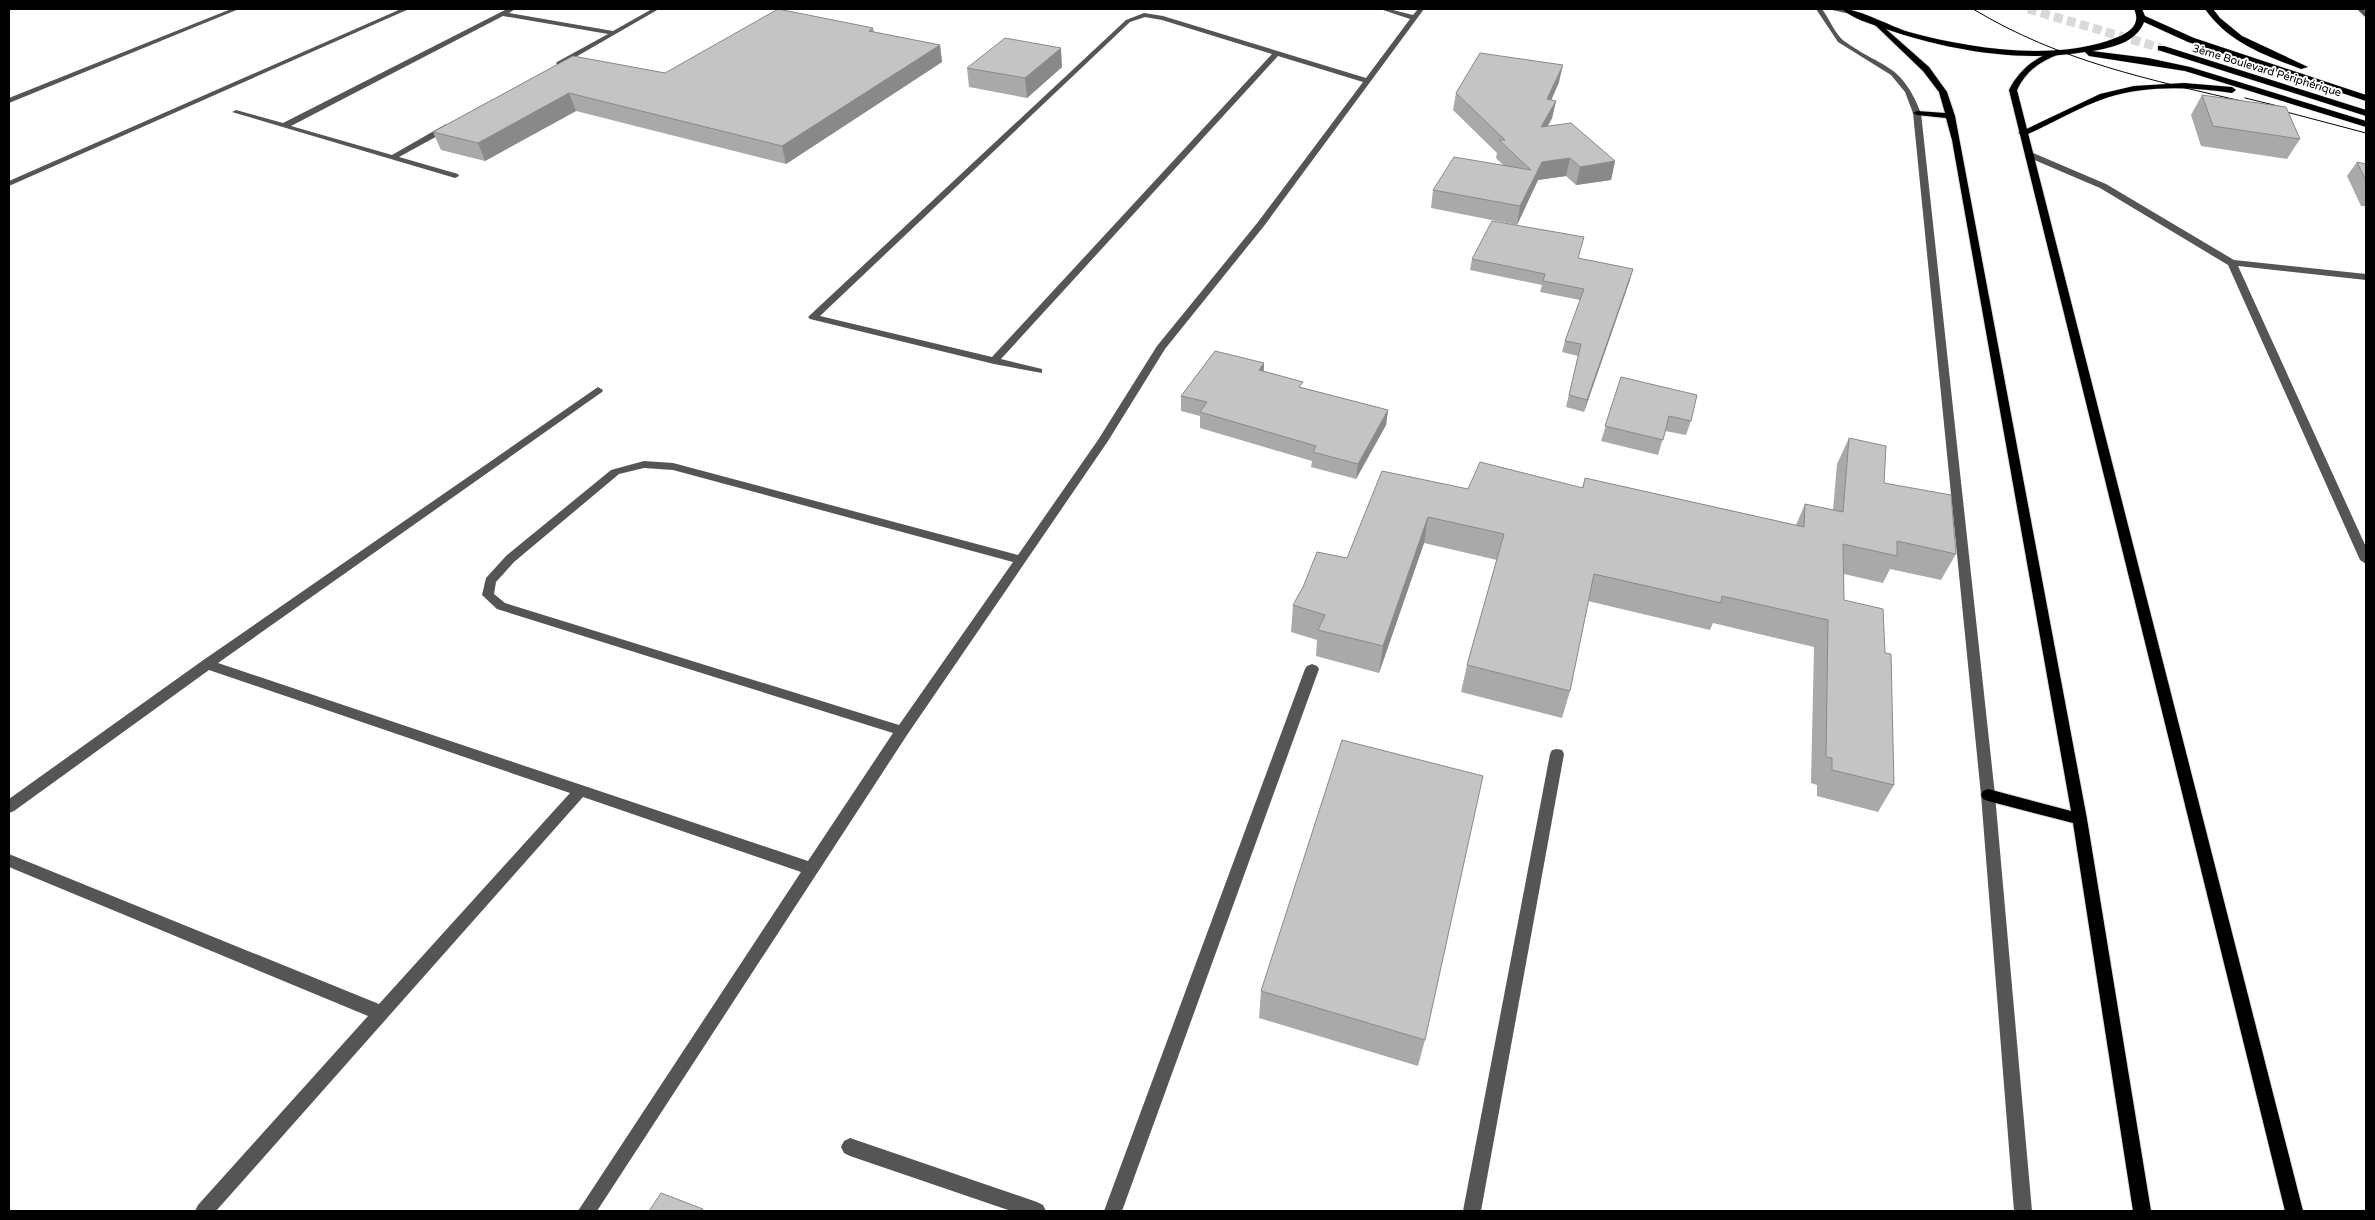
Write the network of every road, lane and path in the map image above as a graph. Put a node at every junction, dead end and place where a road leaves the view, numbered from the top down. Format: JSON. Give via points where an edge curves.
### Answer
{"nodes":[{"id":1,"x":236,"y":9,"type":"edge"},
{"id":2,"x":406,"y":9,"type":"edge"},
{"id":3,"x":512,"y":9,"type":"edge"},
{"id":4,"x":656,"y":9,"type":"edge"},
{"id":5,"x":1383,"y":9,"type":"edge"},
{"id":6,"x":1819,"y":9,"type":"edge"},
{"id":7,"x":1831,"y":9,"type":"edge"},
{"id":8,"x":2209,"y":9,"type":"edge"},
{"id":9,"x":2360,"y":9,"type":"edge"},
{"id":10,"x":1848,"y":10,"type":"edge"},
{"id":11,"x":2140,"y":12,"type":"edge"},
{"id":12,"x":1418,"y":13,"type":"edge"},
{"id":13,"x":501,"y":14,"type":"junction"},
{"id":14,"x":2366,"y":16,"type":"edge"},
{"id":15,"x":1876,"y":23,"type":"junction"},
{"id":16,"x":614,"y":33,"type":"junction"},
{"id":17,"x":2171,"y":43,"type":"tunnel mouth"},
{"id":18,"x":2161,"y":48,"type":"tunnel mouth"},
{"id":19,"x":2072,"y":51,"type":"junction"},
{"id":20,"x":2057,"y":52,"type":"junction"},
{"id":21,"x":1276,"y":54,"type":"junction"},
{"id":22,"x":555,"y":67,"type":"edge"},
{"id":23,"x":1366,"y":81,"type":"junction"},
{"id":24,"x":2366,"y":91,"type":"edge"},
{"id":25,"x":2272,"y":96,"type":"junction"},
{"id":26,"x":2366,"y":98,"type":"edge"},
{"id":27,"x":9,"y":101,"type":"edge"},
{"id":28,"x":2366,"y":102,"type":"edge"},
{"id":29,"x":236,"y":112,"type":"dead end"},
{"id":30,"x":1917,"y":113,"type":"junction"},
{"id":31,"x":2366,"y":113,"type":"edge"},
{"id":32,"x":1951,"y":116,"type":"junction"},
{"id":33,"x":461,"y":120,"type":"edge"},
{"id":34,"x":2366,"y":124,"type":"edge"},
{"id":35,"x":284,"y":126,"type":"junction"},
{"id":36,"x":2023,"y":133,"type":"junction"},
{"id":37,"x":2028,"y":154,"type":"junction"},
{"id":38,"x":392,"y":158,"type":"junction"},
{"id":39,"x":455,"y":176,"type":"dead end"},
{"id":40,"x":9,"y":184,"type":"edge"},
{"id":41,"x":2232,"y":263,"type":"junction"},
{"id":42,"x":2366,"y":277,"type":"edge"},
{"id":43,"x":994,"y":361,"type":"junction"},
{"id":44,"x":1038,"y":371,"type":"dead end"},
{"id":45,"x":598,"y":390,"type":"dead end"},
{"id":46,"x":1020,"y":560,"type":"junction"},
{"id":47,"x":2366,"y":560,"type":"edge"},
{"id":48,"x":207,"y":664,"type":"junction"},
{"id":49,"x":1312,"y":669,"type":"dead end"},
{"id":50,"x":902,"y":731,"type":"junction"},
{"id":51,"x":1557,"y":754,"type":"dead end"},
{"id":52,"x":580,"y":790,"type":"junction"},
{"id":53,"x":1988,"y":794,"type":"junction"},
{"id":54,"x":9,"y":807,"type":"edge"},
{"id":55,"x":2080,"y":819,"type":"junction"},
{"id":56,"x":9,"y":860,"type":"edge"},
{"id":57,"x":812,"y":869,"type":"junction"},
{"id":58,"x":381,"y":1013,"type":"junction"},
{"id":59,"x":850,"y":1147,"type":"dead end"},
{"id":60,"x":204,"y":1211,"type":"edge"},
{"id":61,"x":587,"y":1211,"type":"edge"},
{"id":62,"x":1037,"y":1211,"type":"edge"},
{"id":63,"x":1113,"y":1211,"type":"edge"},
{"id":64,"x":1472,"y":1211,"type":"edge"},
{"id":65,"x":2023,"y":1211,"type":"edge"},
{"id":66,"x":2142,"y":1211,"type":"edge"},
{"id":67,"x":2294,"y":1211,"type":"edge"}],
"edges":[{"from":1,"to":27,"type":"street"},
{"from":2,"to":40,"type":"street"},
{"from":3,"to":13,"type":"street"},
{"from":4,"to":16,"type":"street"},
{"from":5,"to":12,"type":"street"},
{"from":6,"to":30,"type":"street","via":[[1840,41],[1894,72],[1909,92]]},
{"from":7,"to":10,"type":"street"},
{"from":8,"to":24,"type":"highway","via":[[2233,34],[2269,54]]},
{"from":9,"to":14,"type":"street"},
{"from":10,"to":15,"type":"highway"},
{"from":11,"to":19,"type":"highway","via":[[2139,25],[2124,40]]},
{"from":11,"to":26,"type":"highway","via":[[2191,40]]},
{"from":12,"to":23,"type":"street"},
{"from":13,"to":16,"type":"street"},
{"from":13,"to":35,"type":"street"},
{"from":15,"to":20,"type":"highway","via":[[1953,44],[2021,52]]},
{"from":15,"to":32,"type":"main road","via":[[1926,69],[1943,92]]},
{"from":16,"to":22,"type":"street"},
{"from":17,"to":28,"type":"highway","name":"3ème Boulevard Périphérique"},
{"from":18,"to":31,"type":"highway","name":"3ème Boulevard Périphérique"},
{"from":19,"to":20,"type":"highway"},
{"from":19,"to":25,"type":"highway","via":[[2187,69]]},
{"from":20,"to":36,"type":"main road","via":[[2030,66],[2015,84],[2013,90]]},
{"from":21,"to":23,"type":"street"},
{"from":21,"to":43,"type":"street"},
{"from":21,"to":43,"type":"street","via":[[1162,18],[1144,15],[1128,22],[813,317]]},
{"from":23,"to":46,"type":"street","via":[[1261,224],[1161,348],[1103,441]]},
{"from":25,"to":34,"type":"highway"},
{"from":25,"to":36,"type":"highway","via":[[2181,87],[2128,91],[2103,96]]},
{"from":29,"to":35,"type":"street"},
{"from":30,"to":32,"type":"main road"},
{"from":30,"to":53,"type":"street"},
{"from":32,"to":55,"type":"main road"},
{"from":33,"to":38,"type":"street"},
{"from":35,"to":38,"type":"street"},
{"from":36,"to":37,"type":"main road"},
{"from":37,"to":41,"type":"street","via":[[2103,186]]},
{"from":37,"to":67,"type":"main road"},
{"from":38,"to":39,"type":"street"},
{"from":41,"to":42,"type":"street"},
{"from":41,"to":47,"type":"street"},
{"from":43,"to":44,"type":"street"},
{"from":45,"to":48,"type":"street"},
{"from":46,"to":50,"type":"street"},
{"from":46,"to":50,"type":"street","via":[[650,463],[633,464],[615,472],[510,559],[490,581],[488,595],[501,606]]},
{"from":48,"to":52,"type":"street"},
{"from":48,"to":54,"type":"street"},
{"from":49,"to":63,"type":"street"},
{"from":50,"to":57,"type":"street"},
{"from":51,"to":64,"type":"street"},
{"from":52,"to":57,"type":"street"},
{"from":52,"to":58,"type":"street"},
{"from":53,"to":55,"type":"main road"},
{"from":53,"to":65,"type":"street"},
{"from":55,"to":66,"type":"main road"},
{"from":56,"to":58,"type":"street"},
{"from":57,"to":61,"type":"street"},
{"from":58,"to":60,"type":"street"},
{"from":59,"to":62,"type":"street"}]}
